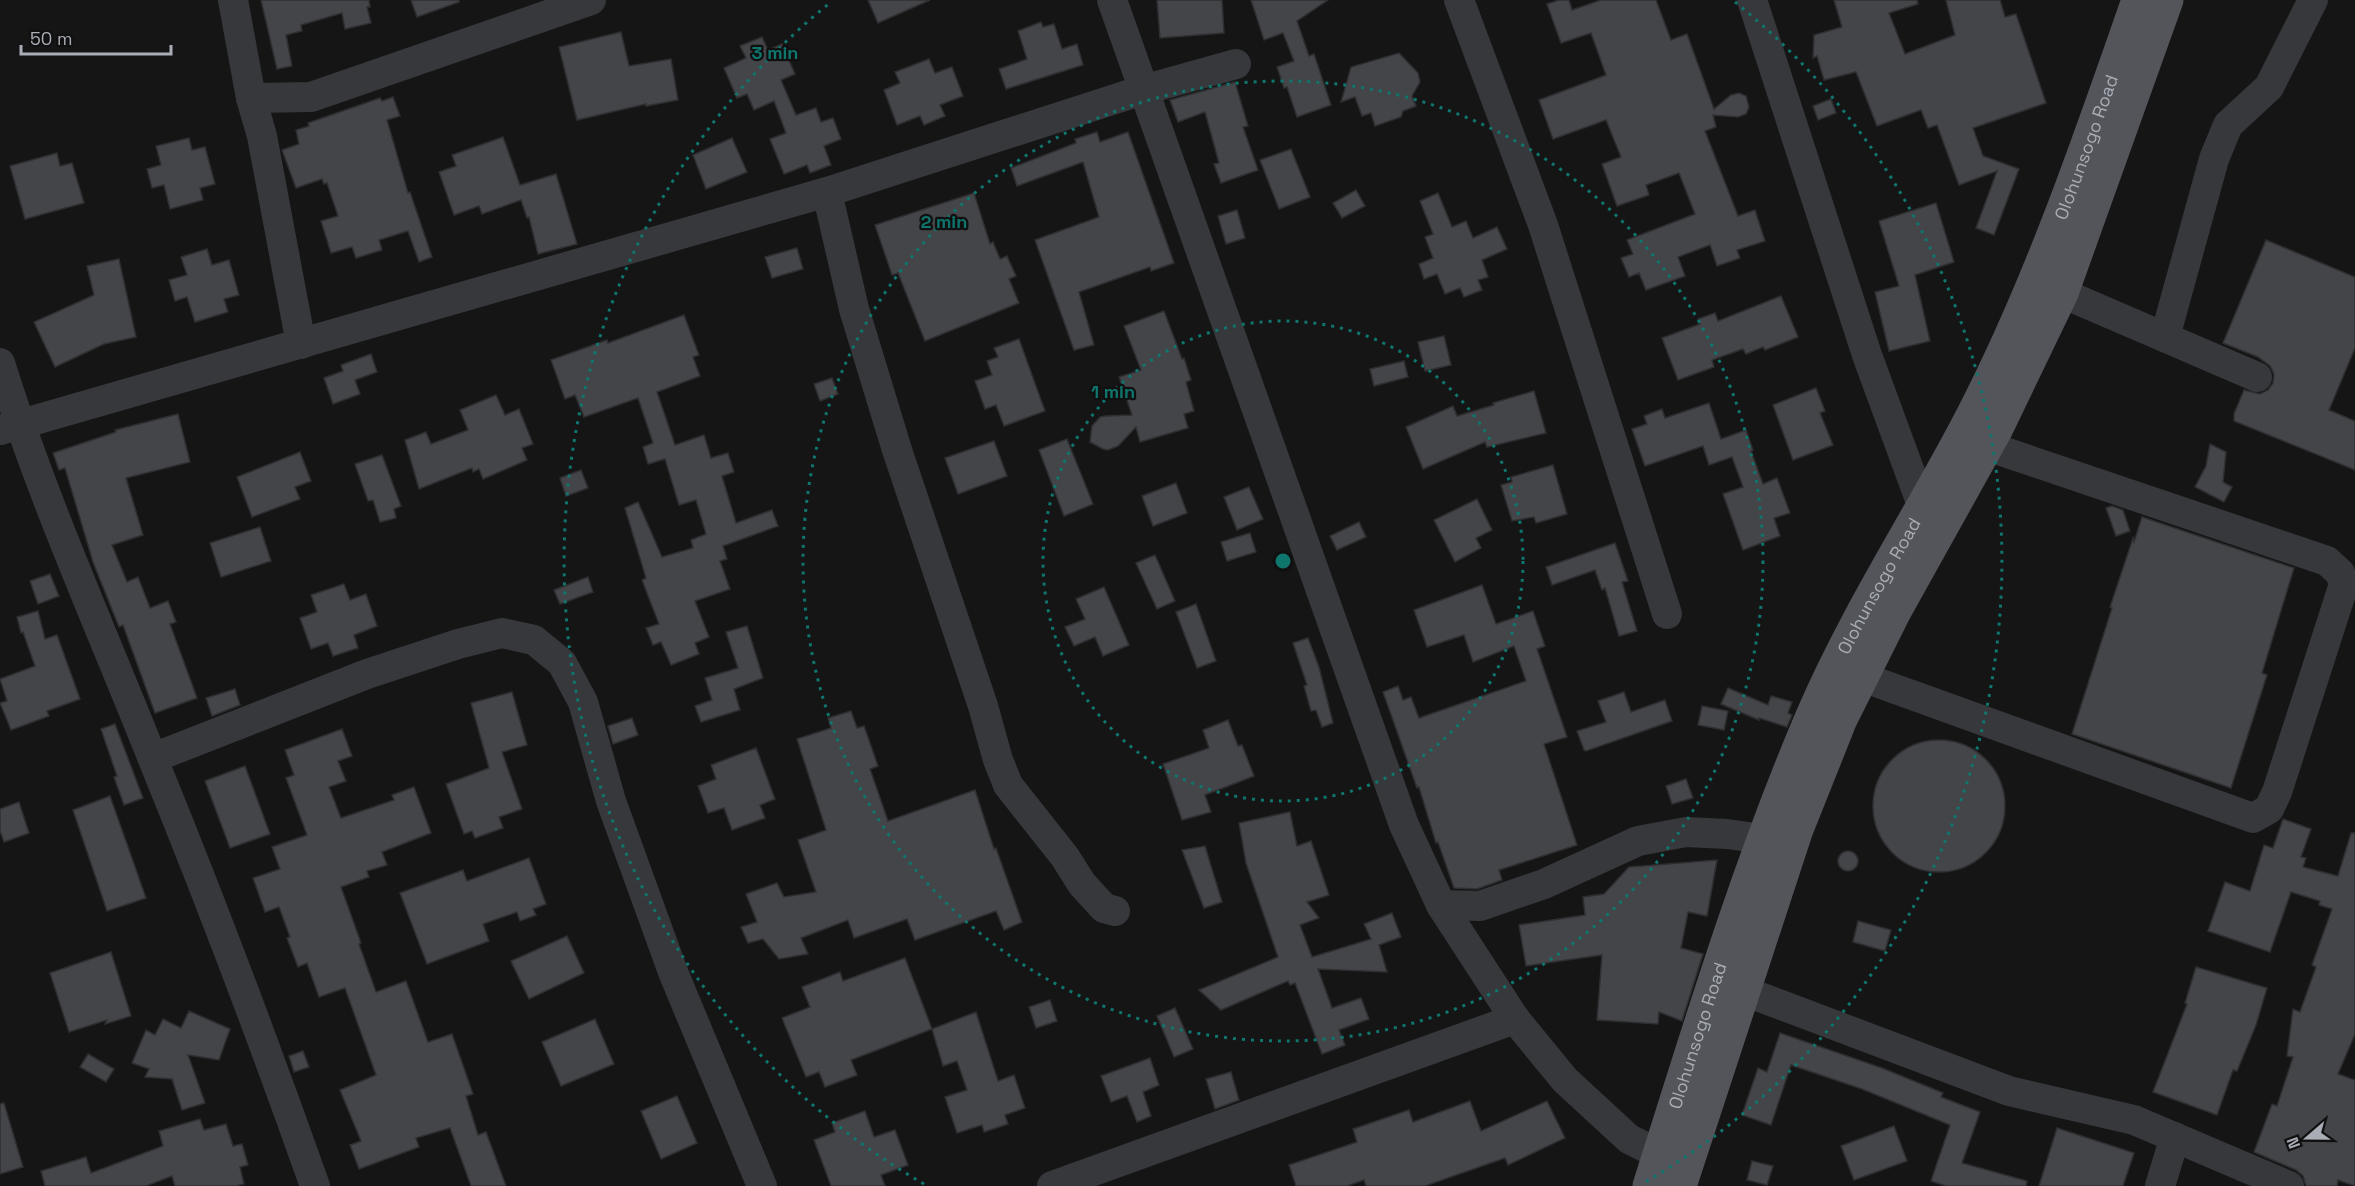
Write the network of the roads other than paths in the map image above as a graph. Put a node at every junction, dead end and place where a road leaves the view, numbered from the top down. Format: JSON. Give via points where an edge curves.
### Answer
{"nodes":[{"id":1,"x":233,"y":0,"type":"edge"},
{"id":2,"x":591,"y":0,"type":"edge"},
{"id":3,"x":1112,"y":0,"type":"edge"},
{"id":4,"x":1459,"y":0,"type":"edge"},
{"id":5,"x":1752,"y":0,"type":"edge"},
{"id":6,"x":2138,"y":0,"type":"edge"},
{"id":7,"x":2167,"y":0,"type":"edge"},
{"id":8,"x":2313,"y":0,"type":"edge"},
{"id":9,"x":2132,"y":57,"type":"junction"},
{"id":10,"x":1236,"y":64,"type":"dead end"},
{"id":11,"x":1143,"y":90,"type":"junction"},
{"id":12,"x":251,"y":98,"type":"junction"},
{"id":13,"x":310,"y":98,"type":"junction"},
{"id":14,"x":262,"y":136,"type":"junction"},
{"id":15,"x":827,"y":192,"type":"junction"},
{"id":16,"x":2062,"y":292,"type":"junction"},
{"id":17,"x":2165,"y":337,"type":"junction"},
{"id":18,"x":301,"y":344,"type":"junction"},
{"id":19,"x":0,"y":363,"type":"edge"},
{"id":20,"x":2257,"y":377,"type":"dead end"},
{"id":21,"x":10,"y":428,"type":"edge"},
{"id":22,"x":1987,"y":446,"type":"junction"},
{"id":23,"x":1922,"y":505,"type":"junction"},
{"id":24,"x":1667,"y":614,"type":"dead end"},
{"id":25,"x":1862,"y":677,"type":"junction"},
{"id":26,"x":153,"y":758,"type":"junction"},
{"id":27,"x":1763,"y":839,"type":"junction"},
{"id":28,"x":1441,"y":905,"type":"junction"},
{"id":29,"x":1114,"y":911,"type":"dead end"},
{"id":30,"x":1744,"y":990,"type":"junction"},
{"id":31,"x":1515,"y":1019,"type":"junction"},
{"id":32,"x":2175,"y":1137,"type":"junction"},
{"id":33,"x":1675,"y":1170,"type":"edge"},
{"id":34,"x":315,"y":1186,"type":"edge"},
{"id":35,"x":762,"y":1186,"type":"edge"},
{"id":36,"x":1052,"y":1186,"type":"edge"},
{"id":37,"x":1650,"y":1186,"type":"edge"},
{"id":38,"x":2160,"y":1186,"type":"edge"},
{"id":39,"x":2289,"y":1186,"type":"edge"}],
"edges":[{"from":1,"to":12,"type":"street"},
{"from":2,"to":13,"type":"street"},
{"from":3,"to":11,"type":"street"},
{"from":4,"to":24,"type":"street","via":[[1543,225]]},
{"from":5,"to":23,"type":"street","via":[[1867,355]]},
{"from":6,"to":9,"type":"main road","name":"Olohunsogo Road"},
{"from":7,"to":9,"type":"main road","name":"Olohunsogo Road"},
{"from":8,"to":17,"type":"street","via":[[2269,87],[2228,125],[2214,159]]},
{"from":9,"to":16,"type":"main road","name":"Olohunsogo Road"},
{"from":9,"to":23,"type":"main road","name":"Olohunsogo Road","via":[[2035,281],[1973,413]]},
{"from":10,"to":11,"type":"street"},
{"from":11,"to":15,"type":"street"},
{"from":11,"to":28,"type":"street","via":[[1404,825]]},
{"from":12,"to":13,"type":"street"},
{"from":12,"to":14,"type":"street"},
{"from":13,"to":14,"type":"street"},
{"from":14,"to":18,"type":"street"},
{"from":15,"to":18,"type":"street"},
{"from":15,"to":29,"type":"street","via":[[854,309],[998,760],[1008,785],[1082,884],[1104,908]]},
{"from":16,"to":17,"type":"street"},
{"from":16,"to":22,"type":"main road","name":"Olohunsogo Road"},
{"from":17,"to":20,"type":"street"},
{"from":18,"to":21,"type":"street"},
{"from":19,"to":21,"type":"street"},
{"from":21,"to":26,"type":"street","via":[[53,516]]},
{"from":22,"to":25,"type":"main road","name":"Olohunsogo Road"},
{"from":22,"to":25,"type":"street","via":[[2327,561],[2340,573],[2344,584],[2269,809],[2253,818]]},
{"from":23,"to":27,"type":"main road","name":"Olohunsogo Road","via":[[1814,712]]},
{"from":25,"to":30,"type":"main road","name":"Olohunsogo Road","via":[[1796,832]]},
{"from":26,"to":34,"type":"street","via":[[258,1025]]},
{"from":26,"to":35,"type":"street","via":[[367,674],[458,644],[502,633],[534,640],[562,663],[583,702],[611,801],[673,972]]},
{"from":27,"to":28,"type":"street","via":[[1686,832],[1638,841],[1544,884],[1480,906]]},
{"from":27,"to":33,"type":"main road","name":"Olohunsogo Road"},
{"from":28,"to":31,"type":"street"},
{"from":30,"to":32,"type":"street","via":[[2009,1091],[2134,1119]]},
{"from":30,"to":33,"type":"main road","name":"Olohunsogo Road"},
{"from":31,"to":33,"type":"street","via":[[1565,1080],[1629,1139]]},
{"from":31,"to":36,"type":"street"},
{"from":32,"to":38,"type":"street"},
{"from":32,"to":39,"type":"street"},
{"from":33,"to":37,"type":"main road","name":"Olohunsogo Road"}]}
